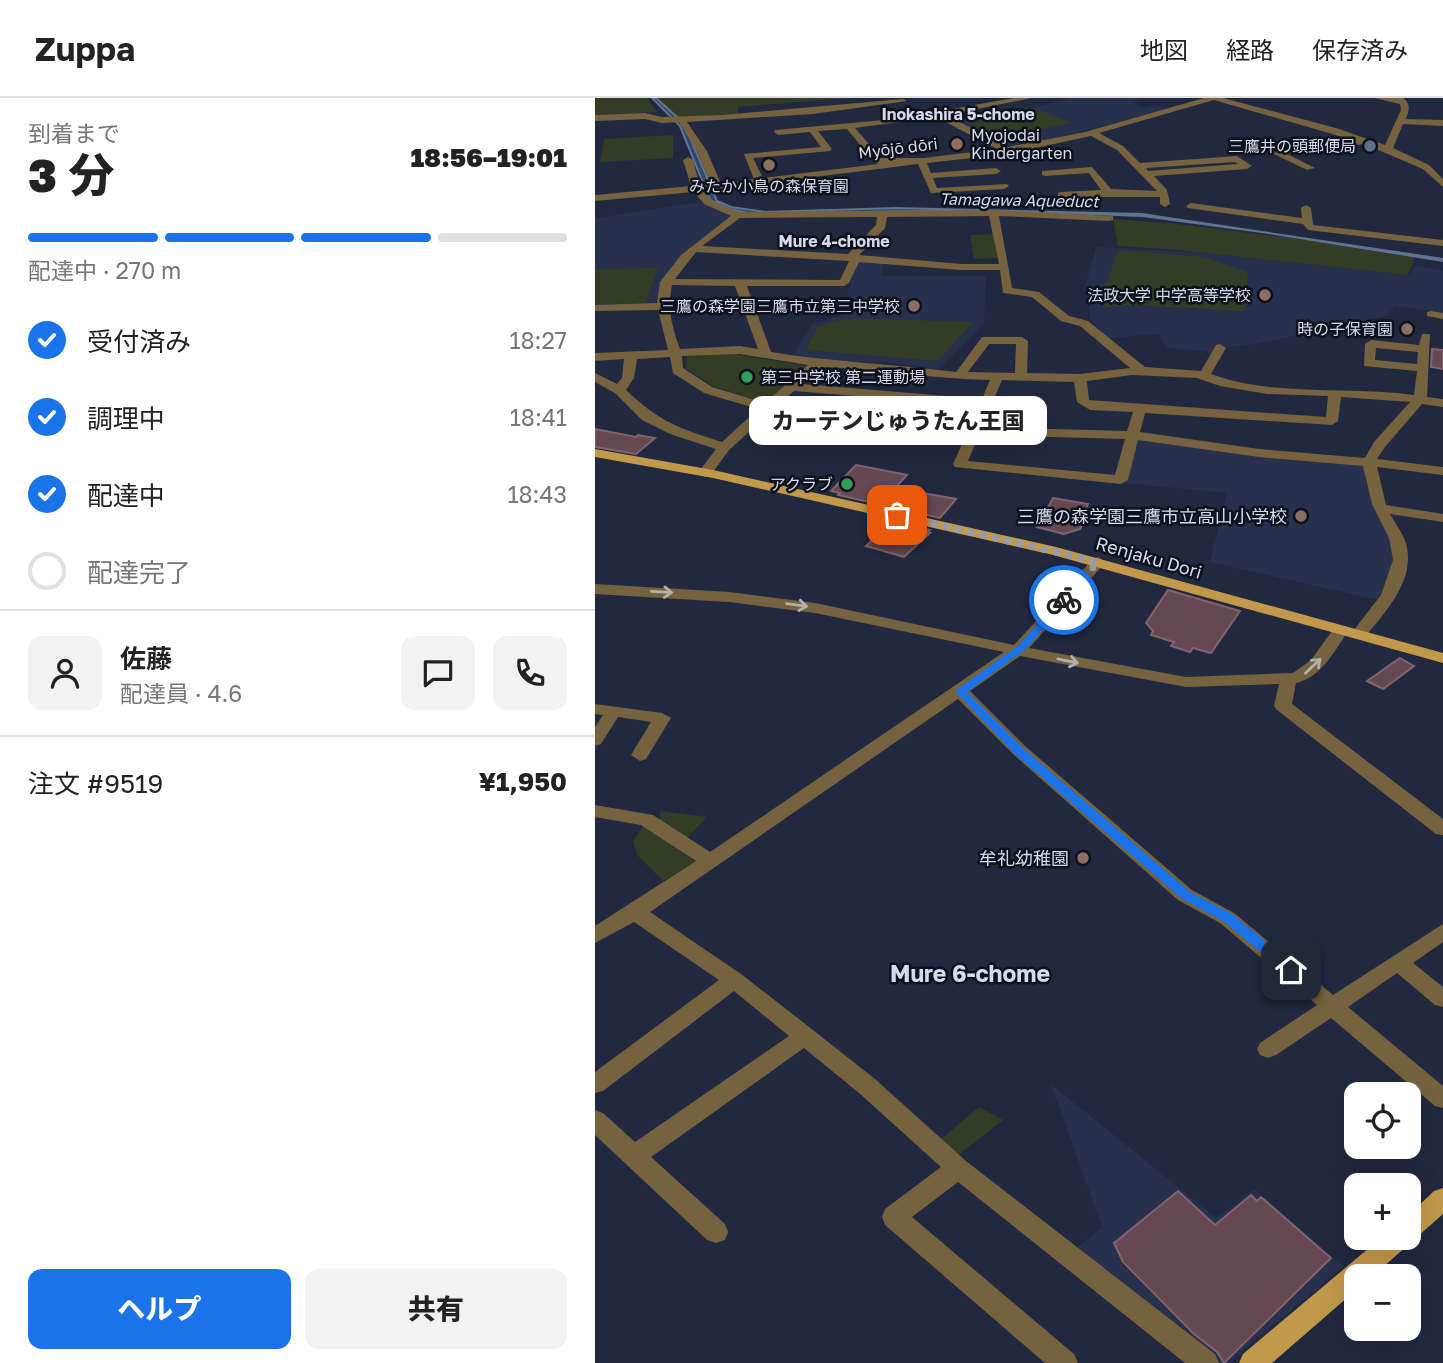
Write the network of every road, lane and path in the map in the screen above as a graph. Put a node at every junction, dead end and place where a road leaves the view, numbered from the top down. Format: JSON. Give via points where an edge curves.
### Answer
{"nodes":[{"id":1,"x":1028,"y":98,"type":"edge"},
{"id":2,"x":1213,"y":98,"type":"edge"},
{"id":3,"x":1260,"y":98,"type":"edge"},
{"id":4,"x":1378,"y":98,"type":"edge"},
{"id":5,"x":1399,"y":99,"type":"edge"},
{"id":6,"x":908,"y":103,"type":"edge"},
{"id":7,"x":1245,"y":106,"type":"junction"},
{"id":8,"x":839,"y":110,"type":"junction"},
{"id":9,"x":821,"y":111,"type":"junction"},
{"id":10,"x":940,"y":115,"type":"junction"},
{"id":11,"x":595,"y":118,"type":"edge"},
{"id":12,"x":679,"y":119,"type":"junction"},
{"id":13,"x":664,"y":120,"type":"junction"},
{"id":14,"x":1401,"y":121,"type":"junction"},
{"id":15,"x":1441,"y":122,"type":"edge"},
{"id":16,"x":874,"y":123,"type":"junction"},
{"id":17,"x":849,"y":126,"type":"junction"},
{"id":18,"x":595,"y":128,"type":"edge"},
{"id":19,"x":827,"y":128,"type":"junction"},
{"id":20,"x":812,"y":130,"type":"junction"},
{"id":21,"x":778,"y":132,"type":"dead end"},
{"id":22,"x":1092,"y":133,"type":"junction"},
{"id":23,"x":1363,"y":141,"type":"junction"},
{"id":24,"x":1025,"y":148,"type":"junction"},
{"id":25,"x":1388,"y":149,"type":"junction"},
{"id":26,"x":1008,"y":151,"type":"junction"},
{"id":27,"x":982,"y":155,"type":"junction"},
{"id":28,"x":688,"y":160,"type":"dead end"},
{"id":29,"x":921,"y":160,"type":"junction"},
{"id":30,"x":1138,"y":166,"type":"junction"},
{"id":31,"x":1443,"y":167,"type":"edge"},
{"id":32,"x":1310,"y":168,"type":"dead end"},
{"id":33,"x":996,"y":171,"type":"junction"},
{"id":34,"x":1430,"y":171,"type":"junction"},
{"id":35,"x":1045,"y":173,"type":"junction"},
{"id":36,"x":1147,"y":174,"type":"junction"},
{"id":37,"x":928,"y":176,"type":"junction"},
{"id":38,"x":760,"y":181,"type":"junction"},
{"id":39,"x":1443,"y":184,"type":"edge"},
{"id":40,"x":707,"y":188,"type":"junction"},
{"id":41,"x":1108,"y":192,"type":"junction"},
{"id":42,"x":595,"y":198,"type":"edge"},
{"id":43,"x":1191,"y":206,"type":"dead end"},
{"id":44,"x":1306,"y":208,"type":"dead end"},
{"id":45,"x":882,"y":213,"type":"junction"},
{"id":46,"x":993,"y":213,"type":"junction"},
{"id":47,"x":738,"y":215,"type":"junction"},
{"id":48,"x":1109,"y":218,"type":"dead end"},
{"id":49,"x":1308,"y":222,"type":"junction"},
{"id":50,"x":1443,"y":243,"type":"edge"},
{"id":51,"x":693,"y":249,"type":"junction"},
{"id":52,"x":852,"y":258,"type":"junction"},
{"id":53,"x":1005,"y":267,"type":"junction"},
{"id":54,"x":665,"y":282,"type":"junction"},
{"id":55,"x":740,"y":283,"type":"junction"},
{"id":56,"x":663,"y":306,"type":"junction"},
{"id":57,"x":595,"y":308,"type":"edge"},
{"id":58,"x":1220,"y":348,"type":"dead end"},
{"id":59,"x":677,"y":352,"type":"junction"},
{"id":60,"x":765,"y":352,"type":"junction"},
{"id":61,"x":631,"y":355,"type":"junction"},
{"id":62,"x":595,"y":357,"type":"edge"},
{"id":63,"x":818,"y":363,"type":"junction"},
{"id":64,"x":1422,"y":368,"type":"junction"},
{"id":65,"x":1141,"y":370,"type":"junction"},
{"id":66,"x":959,"y":376,"type":"junction"},
{"id":67,"x":1204,"y":376,"type":"junction"},
{"id":68,"x":595,"y":377,"type":"edge"},
{"id":69,"x":997,"y":378,"type":"junction"},
{"id":70,"x":1021,"y":378,"type":"junction"},
{"id":71,"x":1080,"y":378,"type":"junction"},
{"id":72,"x":793,"y":387,"type":"junction"},
{"id":73,"x":619,"y":390,"type":"junction"},
{"id":74,"x":1335,"y":393,"type":"junction"},
{"id":75,"x":1420,"y":399,"type":"junction"},
{"id":76,"x":1443,"y":402,"type":"edge"},
{"id":77,"x":986,"y":403,"type":"junction"},
{"id":78,"x":768,"y":409,"type":"junction"},
{"id":79,"x":1140,"y":409,"type":"junction"},
{"id":80,"x":975,"y":431,"type":"junction"},
{"id":81,"x":1133,"y":436,"type":"junction"},
{"id":82,"x":725,"y":446,"type":"junction"},
{"id":83,"x":595,"y":453,"type":"edge"},
{"id":84,"x":1369,"y":462,"type":"junction"},
{"id":85,"x":1443,"y":471,"type":"edge"},
{"id":86,"x":705,"y":473,"type":"junction"},
{"id":87,"x":1381,"y":508,"type":"junction"},
{"id":88,"x":1443,"y":519,"type":"edge"},
{"id":89,"x":1098,"y":562,"type":"junction"},
{"id":90,"x":595,"y":589,"type":"edge"},
{"id":91,"x":1341,"y":630,"type":"junction"},
{"id":92,"x":1358,"y":635,"type":"junction"},
{"id":93,"x":1018,"y":650,"type":"junction"},
{"id":94,"x":1443,"y":658,"type":"edge"},
{"id":95,"x":1289,"y":680,"type":"junction"},
{"id":96,"x":960,"y":691,"type":"junction"},
{"id":97,"x":595,"y":709,"type":"edge"},
{"id":98,"x":614,"y":711,"type":"junction"},
{"id":99,"x":595,"y":740,"type":"edge"},
{"id":100,"x":640,"y":755,"type":"dead end"},
{"id":101,"x":595,"y":811,"type":"edge"},
{"id":102,"x":1443,"y":829,"type":"edge"},
{"id":103,"x":710,"y":861,"type":"junction"},
{"id":104,"x":635,"y":912,"type":"junction"},
{"id":105,"x":1443,"y":932,"type":"edge"},
{"id":106,"x":595,"y":934,"type":"edge"},
{"id":107,"x":1398,"y":962,"type":"junction"},
{"id":108,"x":734,"y":980,"type":"junction"},
{"id":109,"x":1443,"y":999,"type":"edge"},
{"id":110,"x":1333,"y":1005,"type":"junction"},
{"id":111,"x":805,"y":1035,"type":"junction"},
{"id":112,"x":1268,"y":1049,"type":"dead end"},
{"id":113,"x":595,"y":1084,"type":"edge"},
{"id":114,"x":1443,"y":1099,"type":"edge"},
{"id":115,"x":595,"y":1120,"type":"edge"},
{"id":116,"x":635,"y":1155,"type":"junction"},
{"id":117,"x":958,"y":1168,"type":"junction"},
{"id":118,"x":1443,"y":1199,"type":"edge"},
{"id":119,"x":1421,"y":1219,"type":"edge"},
{"id":120,"x":716,"y":1232,"type":"dead end"},
{"id":121,"x":1385,"y":1250,"type":"edge"},
{"id":122,"x":1065,"y":1363,"type":"edge"},
{"id":123,"x":1206,"y":1363,"type":"edge"},
{"id":124,"x":1252,"y":1363,"type":"edge"}],
"edges":[{"from":1,"to":10,"type":"street"},
{"from":2,"to":7,"type":"street"},
{"from":2,"to":22,"type":"street","name":"Myōjō dōri"},
{"from":3,"to":7,"type":"street"},
{"from":4,"to":5,"type":"street"},
{"from":5,"to":14,"type":"street","via":[[1405,110]]},
{"from":6,"to":8,"type":"street"},
{"from":6,"to":10,"type":"street"},
{"from":7,"to":23,"type":"street"},
{"from":8,"to":9,"type":"street"},
{"from":8,"to":16,"type":"street"},
{"from":9,"to":12,"type":"street"},
{"from":9,"to":19,"type":"street"},
{"from":10,"to":16,"type":"street"},
{"from":10,"to":26,"type":"street"},
{"from":11,"to":13,"type":"street"},
{"from":12,"to":13,"type":"street"},
{"from":12,"to":40,"type":"street","via":[[708,159]]},
{"from":13,"to":18,"type":"street","via":[[665,126]]},
{"from":14,"to":15,"type":"street"},
{"from":14,"to":25,"type":"street"},
{"from":16,"to":17,"type":"street"},
{"from":17,"to":19,"type":"street"},
{"from":17,"to":29,"type":"street","via":[[878,161]]},
{"from":19,"to":20,"type":"street"},
{"from":20,"to":21,"type":"street"},
{"from":20,"to":38,"type":"street","via":[[827,149],[747,156]]},
{"from":22,"to":24,"type":"street","name":"Myōjō dōri"},
{"from":22,"to":30,"type":"street","via":[[1118,146]]},
{"from":23,"to":25,"type":"street"},
{"from":23,"to":32,"type":"street","via":[[1277,153]]},
{"from":24,"to":26,"type":"street","name":"Myōjō dōri"},
{"from":24,"to":35,"type":"street"},
{"from":25,"to":34,"type":"street"},
{"from":26,"to":27,"type":"street","name":"Myōjō dōri"},
{"from":27,"to":29,"type":"street","name":"Myōjō dōri"},
{"from":27,"to":33,"type":"street"},
{"from":28,"to":40,"type":"street"},
{"from":29,"to":37,"type":"street"},
{"from":29,"to":38,"type":"street","name":"Myōjō dōri"},
{"from":30,"to":36,"type":"street"},
{"from":30,"to":36,"type":"street","via":[[1237,159],[1247,166]]},
{"from":31,"to":34,"type":"street"},
{"from":33,"to":37,"type":"street"},
{"from":33,"to":37,"type":"street","via":[[1011,197],[935,191]]},
{"from":34,"to":39,"type":"street"},
{"from":35,"to":41,"type":"street","via":[[1092,170]]},
{"from":35,"to":41,"type":"street","via":[[1062,196]]},
{"from":36,"to":41,"type":"street","via":[[1164,199]]},
{"from":38,"to":40,"type":"street","name":"Myōjō dōri"},
{"from":40,"to":42,"type":"street","name":"Myōjō dōri"},
{"from":40,"to":47,"type":"street","via":[[705,203]]},
{"from":43,"to":49,"type":"street"},
{"from":44,"to":49,"type":"street"},
{"from":45,"to":46,"type":"street"},
{"from":45,"to":47,"type":"street"},
{"from":45,"to":52,"type":"street","via":[[881,226]]},
{"from":46,"to":48,"type":"street"},
{"from":46,"to":53,"type":"street"},
{"from":47,"to":51,"type":"street"},
{"from":49,"to":50,"type":"street","via":[[1308,227]]},
{"from":51,"to":52,"type":"street"},
{"from":51,"to":54,"type":"street"},
{"from":52,"to":53,"type":"street"},
{"from":52,"to":55,"type":"street","via":[[844,283]]},
{"from":53,"to":65,"type":"street","via":[[1007,291],[1035,294],[1065,319],[1084,323]]},
{"from":54,"to":55,"type":"street"},
{"from":54,"to":56,"type":"street"},
{"from":55,"to":60,"type":"street"},
{"from":56,"to":57,"type":"street"},
{"from":56,"to":59,"type":"street"},
{"from":58,"to":67,"type":"street"},
{"from":59,"to":60,"type":"street"},
{"from":59,"to":61,"type":"street"},
{"from":59,"to":78,"type":"street","via":[[677,370],[708,390]]},
{"from":60,"to":63,"type":"street"},
{"from":61,"to":62,"type":"street"},
{"from":61,"to":73,"type":"street","via":[[628,378]]},
{"from":63,"to":66,"type":"street"},
{"from":63,"to":72,"type":"street"},
{"from":64,"to":64,"type":"street","via":[[1425,343],[1371,344],[1368,363]]},
{"from":64,"to":75,"type":"street"},
{"from":65,"to":67,"type":"street"},
{"from":65,"to":71,"type":"street"},
{"from":66,"to":69,"type":"street"},
{"from":66,"to":70,"type":"street","via":[[986,340],[1022,341]]},
{"from":67,"to":74,"type":"street","via":[[1267,390]]},
{"from":68,"to":73,"type":"street"},
{"from":69,"to":70,"type":"street"},
{"from":69,"to":77,"type":"street"},
{"from":70,"to":71,"type":"street"},
{"from":71,"to":79,"type":"street","via":[[1083,402],[1090,406]]},
{"from":72,"to":77,"type":"street"},
{"from":72,"to":78,"type":"street"},
{"from":73,"to":82,"type":"street","via":[[647,417]]},
{"from":74,"to":75,"type":"street"},
{"from":74,"to":79,"type":"street","via":[[1332,421]]},
{"from":75,"to":76,"type":"street"},
{"from":75,"to":84,"type":"street","via":[[1379,444]]},
{"from":77,"to":80,"type":"street"},
{"from":78,"to":80,"type":"street","via":[[829,427]]},
{"from":78,"to":82,"type":"street"},
{"from":79,"to":81,"type":"street"},
{"from":80,"to":81,"type":"street"},
{"from":80,"to":81,"type":"street","via":[[960,464],[1121,480]]},
{"from":81,"to":84,"type":"street"},
{"from":82,"to":86,"type":"street"},
{"from":83,"to":86,"type":"main road","name":"Renjaku Dori"},
{"from":84,"to":85,"type":"street"},
{"from":84,"to":87,"type":"street"},
{"from":86,"to":89,"type":"main road","name":"Renjaku Dori"},
{"from":87,"to":88,"type":"street"},
{"from":87,"to":92,"type":"street","via":[[1401,556],[1396,579]]},
{"from":89,"to":91,"type":"main road","name":"Renjaku Dori"},
{"from":89,"to":93,"type":"street"},
{"from":90,"to":93,"type":"street","one_way":true,"via":[[729,597],[815,608]]},
{"from":91,"to":92,"type":"main road","name":"Renjaku Dori"},
{"from":95,"to":91,"type":"street","one_way":true,"via":[[1311,670]]},
{"from":92,"to":94,"type":"main road","name":"Renjaku Dori"},
{"from":93,"to":95,"type":"street","one_way":true,"via":[[1186,682]]},
{"from":93,"to":96,"type":"street"},
{"from":95,"to":102,"type":"street","via":[[1283,706]]},
{"from":96,"to":103,"type":"street"},
{"from":96,"to":110,"type":"street","via":[[1019,750],[1185,895],[1227,918]]},
{"from":97,"to":98,"type":"street"},
{"from":98,"to":99,"type":"street"},
{"from":98,"to":100,"type":"street","via":[[663,718]]},
{"from":101,"to":103,"type":"street","via":[[646,819]]},
{"from":103,"to":104,"type":"street"},
{"from":104,"to":106,"type":"street"},
{"from":104,"to":108,"type":"street"},
{"from":105,"to":107,"type":"street"},
{"from":107,"to":109,"type":"street"},
{"from":107,"to":110,"type":"street"},
{"from":108,"to":111,"type":"street"},
{"from":108,"to":113,"type":"street"},
{"from":110,"to":112,"type":"street"},
{"from":110,"to":114,"type":"street"},
{"from":111,"to":116,"type":"street"},
{"from":111,"to":117,"type":"street"},
{"from":115,"to":116,"type":"street"},
{"from":116,"to":120,"type":"street"},
{"from":117,"to":122,"type":"street","via":[[894,1217]]},
{"from":117,"to":123,"type":"street"},
{"from":118,"to":119,"type":"main road"},
{"from":121,"to":124,"type":"main road"}]}
